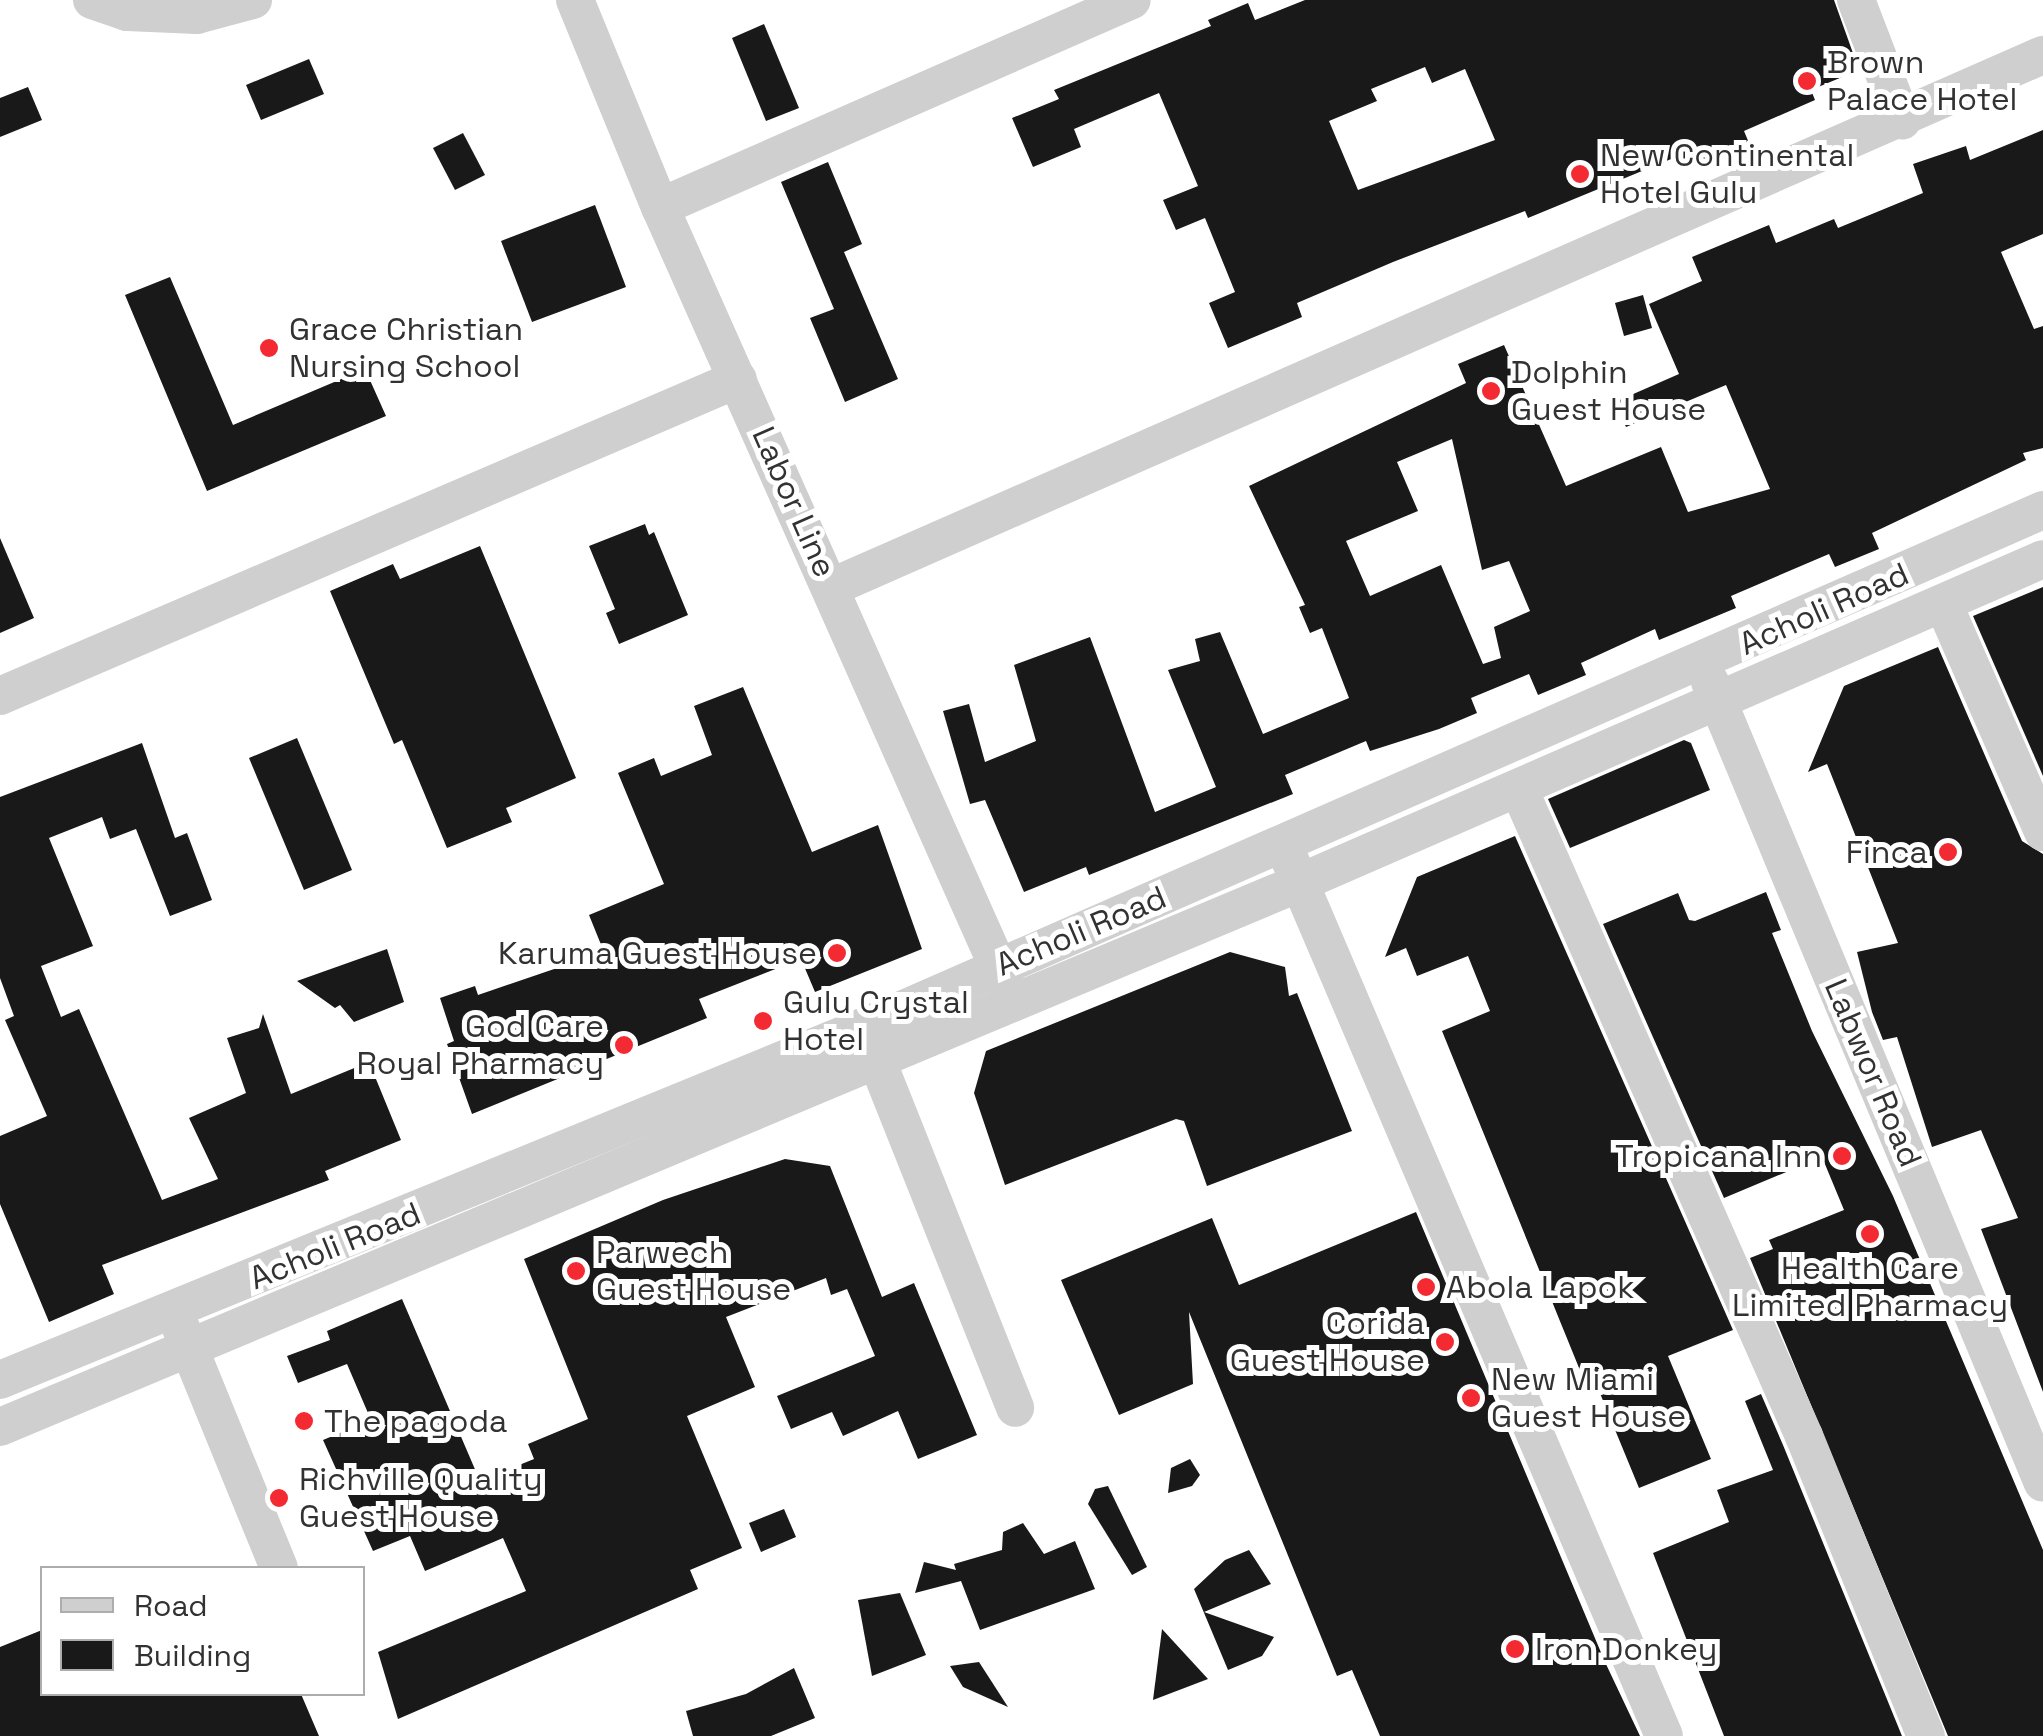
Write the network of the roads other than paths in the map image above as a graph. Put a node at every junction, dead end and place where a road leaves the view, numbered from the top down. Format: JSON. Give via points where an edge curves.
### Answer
{"nodes":[{"id":1,"x":92,"y":0,"type":"edge"},
{"id":2,"x":254,"y":0,"type":"edge"},
{"id":3,"x":575,"y":0,"type":"edge"},
{"id":4,"x":1132,"y":0,"type":"edge"},
{"id":5,"x":1856,"y":0,"type":"edge"},
{"id":6,"x":2043,"y":55,"type":"edge"},
{"id":7,"x":1902,"y":120,"type":"junction"},
{"id":8,"x":660,"y":208,"type":"junction"},
{"id":9,"x":738,"y":379,"type":"junction"},
{"id":10,"x":2043,"y":510,"type":"edge"},
{"id":11,"x":2043,"y":560,"type":"edge"},
{"id":12,"x":832,"y":588,"type":"junction"},
{"id":13,"x":1944,"y":605,"type":"junction"},
{"id":14,"x":1702,"y":663,"type":"junction"},
{"id":15,"x":0,"y":696,"type":"edge"},
{"id":16,"x":1720,"y":704,"type":"junction"},
{"id":17,"x":1519,"y":789,"type":"junction"},
{"id":18,"x":2043,"y":832,"type":"edge"},
{"id":19,"x":1284,"y":845,"type":"junction"},
{"id":20,"x":1300,"y":883,"type":"junction"},
{"id":21,"x":998,"y":967,"type":"junction"},
{"id":22,"x":1014,"y":1003,"type":"junction"},
{"id":23,"x":870,"y":1044,"type":"junction"},
{"id":24,"x":174,"y":1312,"type":"junction"},
{"id":25,"x":189,"y":1350,"type":"junction"},
{"id":26,"x":0,"y":1380,"type":"edge"},
{"id":27,"x":1015,"y":1408,"type":"dead end"},
{"id":28,"x":0,"y":1427,"type":"edge"},
{"id":29,"x":2043,"y":1483,"type":"edge"},
{"id":30,"x":278,"y":1566,"type":"edge"},
{"id":31,"x":1664,"y":1736,"type":"edge"},
{"id":32,"x":1926,"y":1736,"type":"edge"}],
"edges":[{"from":1,"to":2,"type":"street","via":[[126,12],[197,15]]},
{"from":3,"to":8,"type":"street","name":"Labor Line"},
{"from":4,"to":8,"type":"street"},
{"from":5,"to":7,"type":"street"},
{"from":6,"to":7,"type":"street"},
{"from":7,"to":12,"type":"street"},
{"from":8,"to":9,"type":"street","name":"Labor Line"},
{"from":9,"to":12,"type":"street","name":"Labor Line"},
{"from":9,"to":15,"type":"street"},
{"from":10,"to":14,"type":"street","name":"Acholi Road"},
{"from":11,"to":13,"type":"street","name":"Acholi Road"},
{"from":12,"to":21,"type":"street","name":"Labor Line"},
{"from":13,"to":16,"type":"street","name":"Acholi Road"},
{"from":13,"to":18,"type":"street"},
{"from":14,"to":16,"type":"street","name":"Labwor Road"},
{"from":14,"to":19,"type":"street","name":"Acholi Road"},
{"from":16,"to":17,"type":"street","name":"Acholi Road"},
{"from":16,"to":29,"type":"street","name":"Labwor Road"},
{"from":17,"to":20,"type":"street","name":"Acholi Road"},
{"from":17,"to":32,"type":"street","via":[[1804,1436]]},
{"from":19,"to":20,"type":"street"},
{"from":19,"to":21,"type":"street","name":"Acholi Road"},
{"from":20,"to":22,"type":"street","name":"Acholi Road"},
{"from":20,"to":31,"type":"street"},
{"from":21,"to":22,"type":"street","name":"Labor Line"},
{"from":21,"to":23,"type":"street","name":"Acholi Road"},
{"from":22,"to":23,"type":"street","name":"Acholi Road"},
{"from":23,"to":24,"type":"street","name":"Acholi Road"},
{"from":23,"to":25,"type":"street","name":"Acholi Road"},
{"from":23,"to":27,"type":"street"},
{"from":24,"to":25,"type":"street"},
{"from":24,"to":26,"type":"street","name":"Acholi Road"},
{"from":25,"to":28,"type":"street","name":"Acholi Road"},
{"from":25,"to":30,"type":"street"}]}
